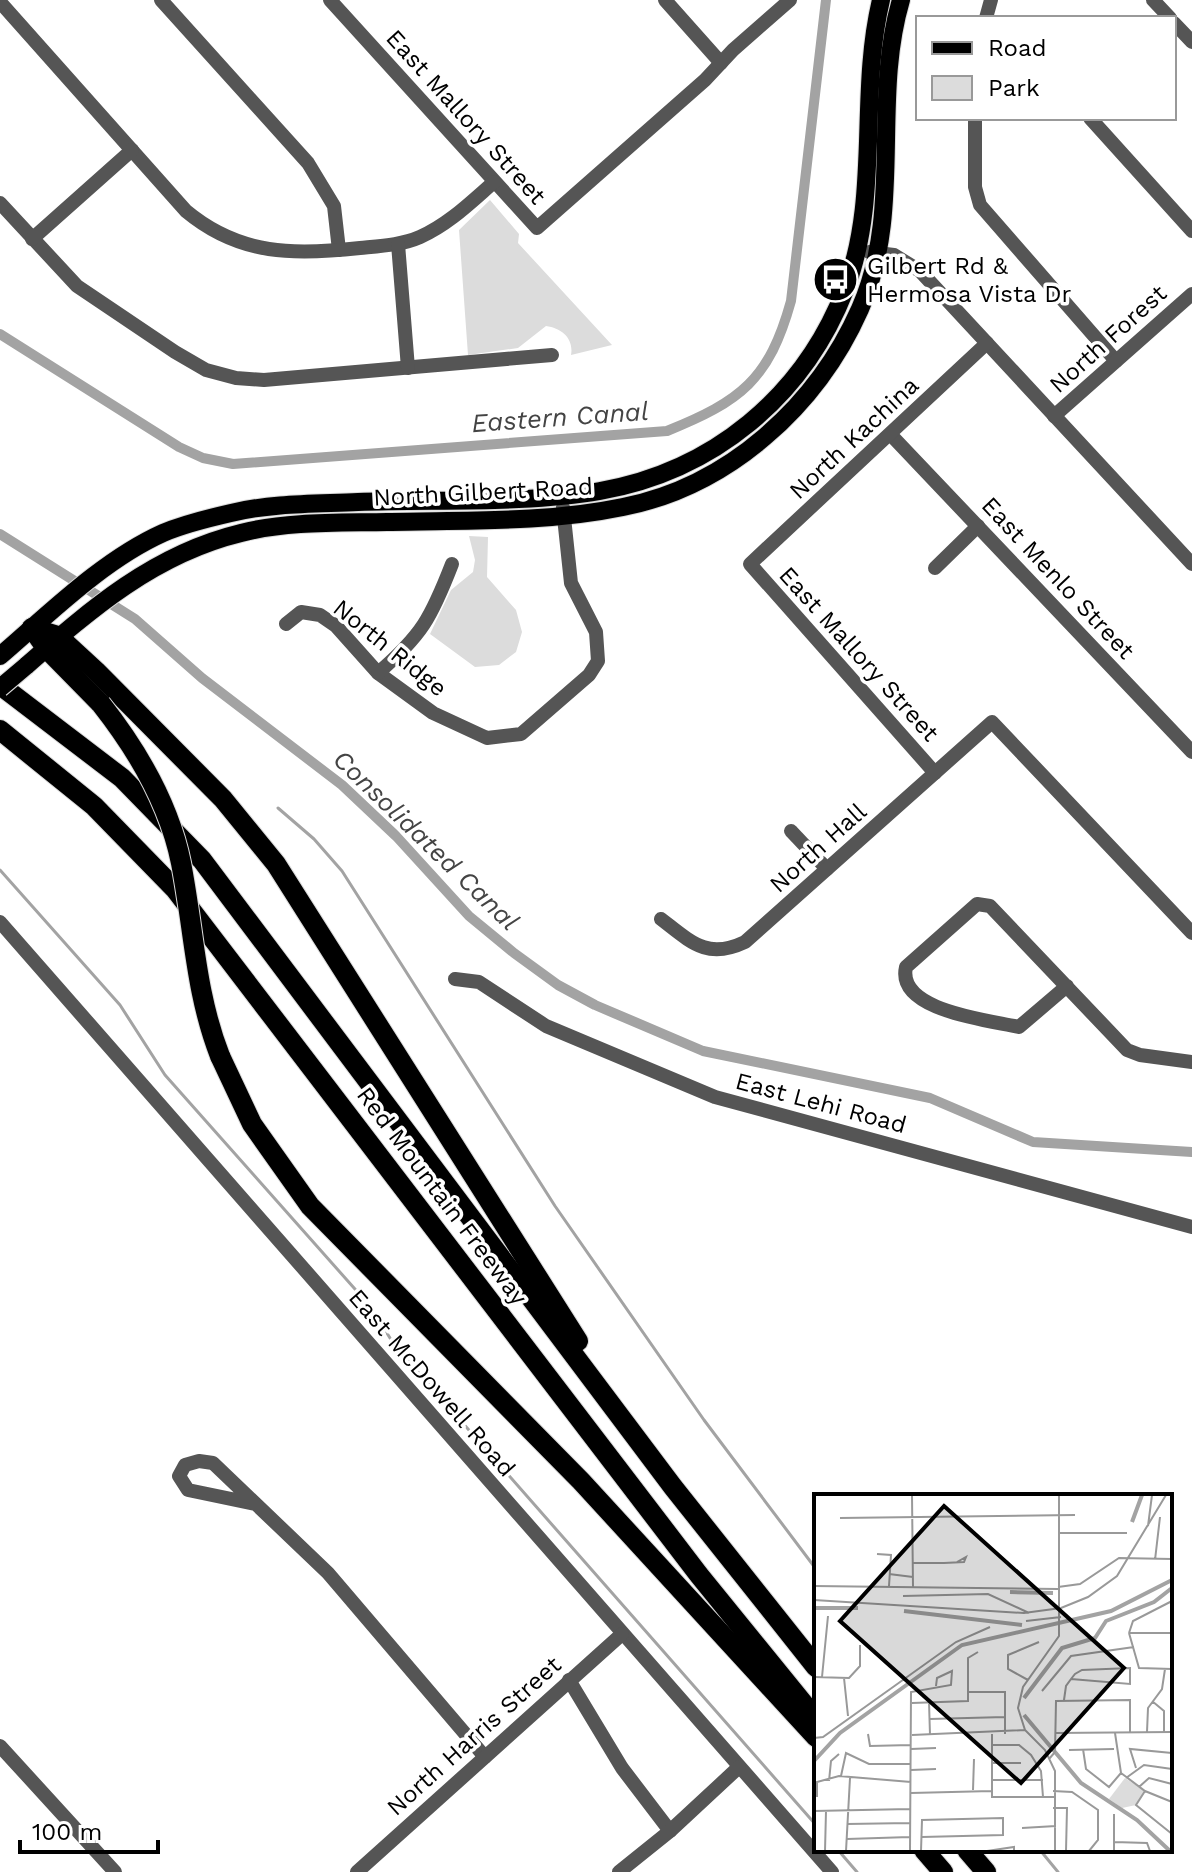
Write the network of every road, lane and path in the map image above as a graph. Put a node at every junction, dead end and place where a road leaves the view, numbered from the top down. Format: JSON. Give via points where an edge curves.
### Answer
{"nodes":[{"id":1,"x":161,"y":0,"type":"edge"},
{"id":2,"x":330,"y":0,"type":"edge"},
{"id":3,"x":665,"y":0,"type":"edge"},
{"id":4,"x":790,"y":0,"type":"edge"},
{"id":5,"x":881,"y":0,"type":"edge"},
{"id":6,"x":901,"y":0,"type":"edge"},
{"id":7,"x":1153,"y":0,"type":"edge"},
{"id":8,"x":0,"y":2,"type":"edge"},
{"id":9,"x":1168,"y":16,"type":"edge"},
{"id":10,"x":1176,"y":25,"type":"edge"},
{"id":11,"x":1192,"y":42,"type":"edge"},
{"id":12,"x":721,"y":63,"type":"junction"},
{"id":13,"x":975,"y":120,"type":"edge"},
{"id":14,"x":1092,"y":120,"type":"edge"},
{"id":15,"x":132,"y":150,"type":"junction"},
{"id":16,"x":494,"y":182,"type":"junction"},
{"id":17,"x":0,"y":203,"type":"edge"},
{"id":18,"x":1192,"y":231,"type":"edge"},
{"id":19,"x":32,"y":239,"type":"junction"},
{"id":20,"x":398,"y":244,"type":"junction"},
{"id":21,"x":339,"y":250,"type":"junction"},
{"id":22,"x":859,"y":250,"type":"junction"},
{"id":23,"x":879,"y":253,"type":"junction"},
{"id":24,"x":1192,"y":294,"type":"edge"},
{"id":25,"x":987,"y":343,"type":"junction"},
{"id":26,"x":552,"y":355,"type":"dead end"},
{"id":27,"x":1116,"y":361,"type":"junction"},
{"id":28,"x":408,"y":368,"type":"junction"},
{"id":29,"x":1054,"y":416,"type":"junction"},
{"id":30,"x":891,"y":435,"type":"junction"},
{"id":31,"x":562,"y":495,"type":"junction"},
{"id":32,"x":564,"y":517,"type":"junction"},
{"id":33,"x":978,"y":526,"type":"junction"},
{"id":34,"x":452,"y":564,"type":"dead end"},
{"id":35,"x":750,"y":564,"type":"joint"},
{"id":36,"x":1192,"y":564,"type":"edge"},
{"id":37,"x":935,"y":568,"type":"dead end"},
{"id":38,"x":286,"y":624,"type":"dead end"},
{"id":39,"x":32,"y":628,"type":"junction"},
{"id":40,"x":52,"y":642,"type":"junction"},
{"id":41,"x":2,"y":654,"type":"edge"},
{"id":42,"x":378,"y":673,"type":"junction"},
{"id":43,"x":0,"y":687,"type":"edge"},
{"id":44,"x":0,"y":730,"type":"edge"},
{"id":45,"x":1192,"y":752,"type":"edge"},
{"id":46,"x":935,"y":773,"type":"junction"},
{"id":47,"x":791,"y":831,"type":"dead end"},
{"id":48,"x":827,"y":869,"type":"junction"},
{"id":49,"x":661,"y":919,"type":"dead end"},
{"id":50,"x":0,"y":922,"type":"edge"},
{"id":51,"x":1192,"y":933,"type":"edge"},
{"id":52,"x":455,"y":979,"type":"dead end"},
{"id":53,"x":1067,"y":986,"type":"junction"},
{"id":54,"x":1192,"y":1062,"type":"edge"},
{"id":55,"x":1192,"y":1227,"type":"edge"},
{"id":56,"x":673,"y":1487,"type":"junction"},
{"id":57,"x":255,"y":1504,"type":"junction"},
{"id":58,"x":622,"y":1634,"type":"junction"},
{"id":59,"x":814,"y":1664,"type":"edge"},
{"id":60,"x":569,"y":1680,"type":"junction"},
{"id":61,"x":814,"y":1717,"type":"edge"},
{"id":62,"x":814,"y":1735,"type":"edge"},
{"id":63,"x":0,"y":1746,"type":"edge"},
{"id":64,"x":485,"y":1757,"type":"junction"},
{"id":65,"x":739,"y":1767,"type":"junction"},
{"id":66,"x":670,"y":1831,"type":"junction"},
{"id":67,"x":814,"y":1852,"type":"edge"},
{"id":68,"x":814,"y":1852,"type":"edge"},
{"id":69,"x":926,"y":1852,"type":"edge"},
{"id":70,"x":969,"y":1852,"type":"edge"},
{"id":71,"x":115,"y":1872,"type":"edge"},
{"id":72,"x":357,"y":1872,"type":"edge"},
{"id":73,"x":619,"y":1872,"type":"edge"},
{"id":74,"x":832,"y":1872,"type":"edge"},
{"id":75,"x":943,"y":1872,"type":"edge"},
{"id":76,"x":986,"y":1872,"type":"edge"}],
"edges":[{"from":1,"to":21,"type":"street","via":[[308,163],[334,206]]},
{"from":2,"to":16,"type":"street","name":"East Mallory Street"},
{"from":3,"to":12,"type":"street"},
{"from":4,"to":12,"type":"street"},
{"from":5,"to":22,"type":"main road","name":"North Gilbert Road","via":[[868,68]]},
{"from":6,"to":23,"type":"main road","name":"North Gilbert Road","via":[[890,54],[888,168]]},
{"from":7,"to":9,"type":"street"},
{"from":8,"to":15,"type":"street"},
{"from":10,"to":11,"type":"street"},
{"from":12,"to":16,"type":"street","name":"East Mallory Street","via":[[537,228]]},
{"from":13,"to":27,"type":"street","via":[[980,205]]},
{"from":14,"to":18,"type":"street"},
{"from":15,"to":19,"type":"street"},
{"from":15,"to":21,"type":"street","via":[[204,226],[286,254]]},
{"from":16,"to":20,"type":"street","via":[[440,227]]},
{"from":17,"to":19,"type":"street"},
{"from":19,"to":28,"type":"street","via":[[77,286],[206,370],[264,380]]},
{"from":20,"to":21,"type":"street"},
{"from":20,"to":28,"type":"street"},
{"from":22,"to":23,"type":"street"},
{"from":22,"to":31,"type":"main road","name":"North Gilbert Road","via":[[829,327],[798,376],[762,413],[713,450],[654,478]]},
{"from":23,"to":25,"type":"street","via":[[905,260],[920,271]]},
{"from":23,"to":32,"type":"main road","name":"North Gilbert Road","via":[[841,346],[820,378],[769,433],[715,472],[682,488],[627,507]]},
{"from":24,"to":27,"type":"street","name":"North Forest"},
{"from":25,"to":29,"type":"street"},
{"from":25,"to":30,"type":"street","name":"North Kachina"},
{"from":26,"to":28,"type":"street"},
{"from":27,"to":29,"type":"street","name":"North Forest"},
{"from":29,"to":36,"type":"street"},
{"from":30,"to":33,"type":"street","name":"East Menlo Street"},
{"from":30,"to":35,"type":"street","name":"North Kachina"},
{"from":31,"to":32,"type":"street","name":"North Ridge"},
{"from":31,"to":39,"type":"main road","name":"North Gilbert Road","via":[[252,509],[164,533]]},
{"from":32,"to":40,"type":"main road","name":"North Gilbert Road","via":[[276,526],[196,547],[127,582]]},
{"from":32,"to":42,"type":"street","name":"North Ridge","via":[[571,583],[596,632],[598,661],[521,734],[487,738],[469,731],[433,713]]},
{"from":33,"to":37,"type":"street"},
{"from":33,"to":45,"type":"street","name":"East Menlo Street"},
{"from":34,"to":42,"type":"street","via":[[429,622]]},
{"from":35,"to":46,"type":"street","name":"East Mallory Street"},
{"from":38,"to":42,"type":"street","name":"North Ridge","via":[[301,612],[320,615]]},
{"from":39,"to":40,"type":"highway"},
{"from":39,"to":41,"type":"main road","name":"North Gilbert Road"},
{"from":40,"to":43,"type":"main road","name":"North Gilbert Road","bridge":true},
{"from":40,"to":56,"type":"highway","via":[[191,765],[282,874],[544,1290],[653,1447]]},
{"from":40,"to":62,"type":"highway","bridge":true,"via":[[133,747],[166,812],[181,860],[198,987],[220,1056],[252,1124],[310,1206],[581,1481]]},
{"from":43,"to":56,"type":"highway","name":"Red Mountain Freeway","via":[[122,778],[202,860]]},
{"from":44,"to":61,"type":"highway","name":"Red Mountain Freeway","via":[[94,806],[175,889],[690,1563]]},
{"from":46,"to":48,"type":"street","name":"North Hall"},
{"from":46,"to":51,"type":"street","name":"North Hall","via":[[992,722]]},
{"from":47,"to":48,"type":"street"},
{"from":48,"to":49,"type":"street","name":"North Hall","via":[[745,942],[726,952],[691,942]]},
{"from":50,"to":58,"type":"street","name":"East McDowell Road"},
{"from":52,"to":55,"type":"street","name":"East Lehi Road","via":[[479,982],[546,1026],[715,1097]]},
{"from":53,"to":53,"type":"street","via":[[990,906],[977,904],[906,967],[904,975],[927,1006],[1019,1027]]},
{"from":53,"to":54,"type":"street","via":[[1127,1050]]},
{"from":56,"to":59,"type":"highway","name":"Red Mountain Freeway"},
{"from":57,"to":57,"type":"street","via":[[213,1463],[185,1465],[179,1476],[188,1490]]},
{"from":57,"to":64,"type":"street","via":[[328,1573]]},
{"from":58,"to":60,"type":"street","name":"North Harris Street"},
{"from":58,"to":65,"type":"street","name":"East McDowell Road"},
{"from":60,"to":64,"type":"street","name":"North Harris Street"},
{"from":60,"to":66,"type":"street","via":[[622,1768]]},
{"from":63,"to":71,"type":"street"},
{"from":64,"to":72,"type":"street","name":"North Harris Street"},
{"from":65,"to":66,"type":"street"},
{"from":65,"to":68,"type":"street","name":"East McDowell Road"},
{"from":66,"to":73,"type":"street"},
{"from":67,"to":74,"type":"street","name":"East McDowell Road"},
{"from":69,"to":75,"type":"highway"},
{"from":70,"to":76,"type":"highway"}]}
